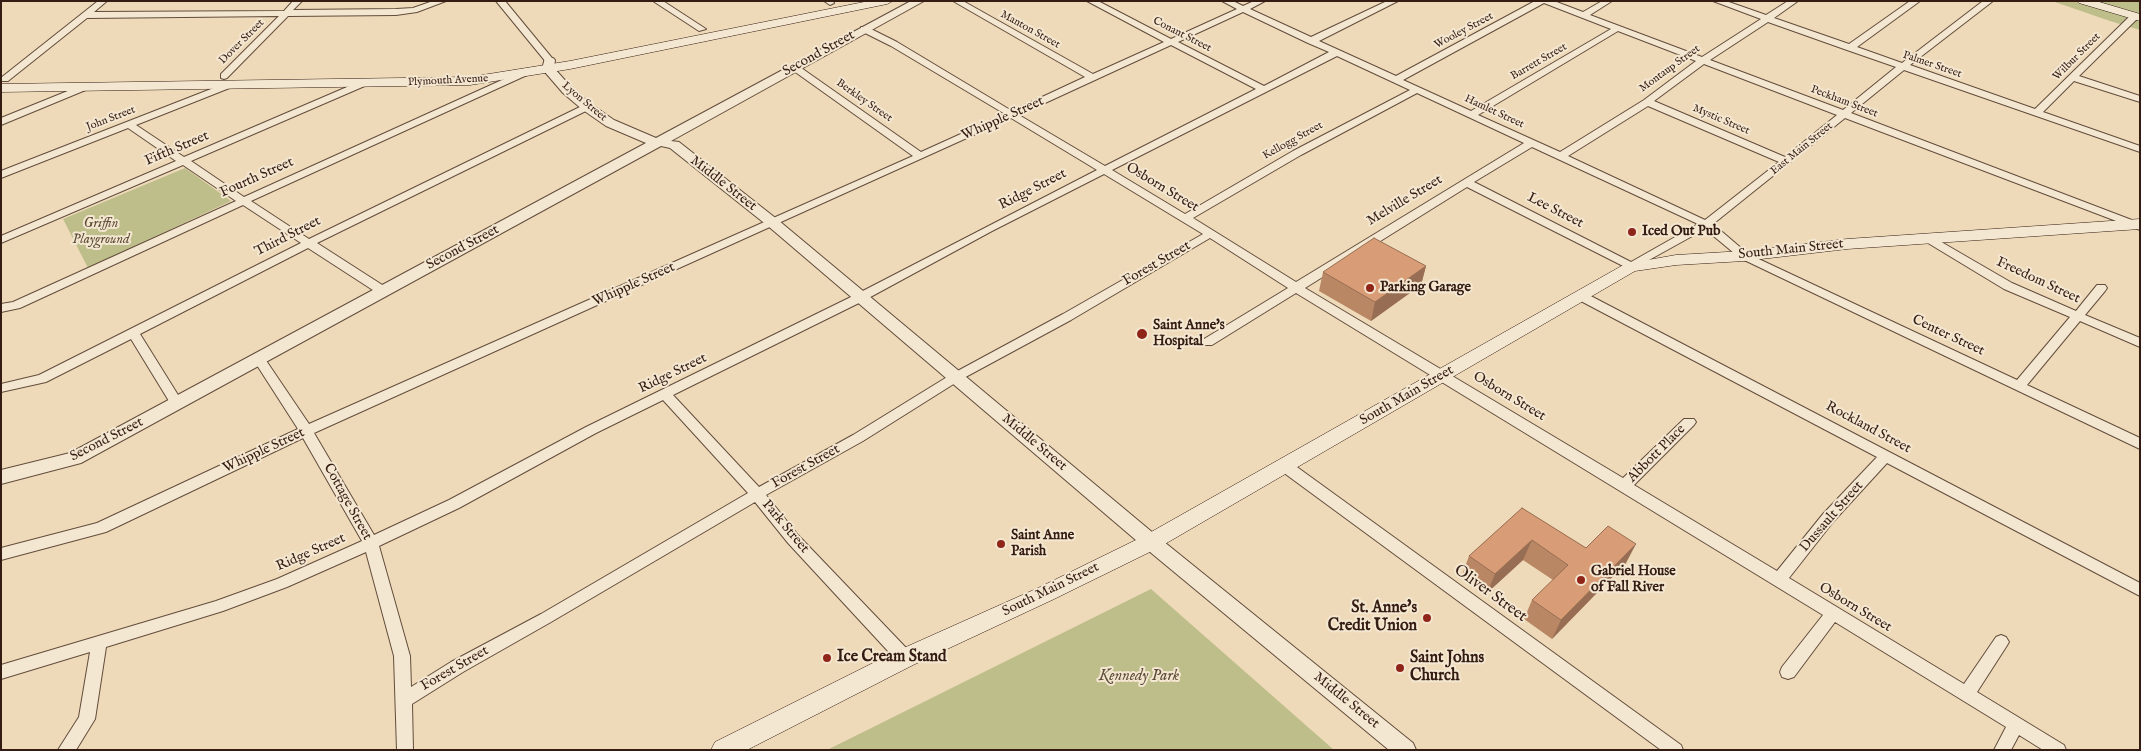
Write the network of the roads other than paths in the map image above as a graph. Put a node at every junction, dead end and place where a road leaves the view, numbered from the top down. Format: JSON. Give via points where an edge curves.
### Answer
{"nodes":[{"id":1,"x":104,"y":1,"type":"edge"},
{"id":2,"x":298,"y":1,"type":"edge"},
{"id":3,"x":442,"y":1,"type":"edge"},
{"id":4,"x":500,"y":1,"type":"edge"},
{"id":5,"x":658,"y":1,"type":"edge"},
{"id":6,"x":886,"y":1,"type":"edge"},
{"id":7,"x":919,"y":1,"type":"edge"},
{"id":8,"x":957,"y":1,"type":"edge"},
{"id":9,"x":1091,"y":1,"type":"edge"},
{"id":10,"x":1226,"y":1,"type":"edge"},
{"id":11,"x":1261,"y":1,"type":"edge"},
{"id":12,"x":1394,"y":1,"type":"edge"},
{"id":13,"x":1542,"y":1,"type":"edge"},
{"id":14,"x":1546,"y":1,"type":"edge"},
{"id":15,"x":1608,"y":1,"type":"edge"},
{"id":16,"x":1717,"y":1,"type":"edge"},
{"id":17,"x":1794,"y":1,"type":"edge"},
{"id":18,"x":1916,"y":1,"type":"edge"},
{"id":19,"x":1990,"y":1,"type":"edge"},
{"id":20,"x":2083,"y":1,"type":"edge"},
{"id":21,"x":831,"y":2,"type":"edge"},
{"id":22,"x":1243,"y":10,"type":"junction"},
{"id":23,"x":287,"y":13,"type":"junction"},
{"id":24,"x":86,"y":15,"type":"junction"},
{"id":25,"x":1584,"y":15,"type":"junction"},
{"id":26,"x":2137,"y":17,"type":"edge"},
{"id":27,"x":1767,"y":19,"type":"junction"},
{"id":28,"x":702,"y":28,"type":"junction"},
{"id":29,"x":1618,"y":28,"type":"junction"},
{"id":30,"x":864,"y":29,"type":"junction"},
{"id":31,"x":1311,"y":41,"type":"junction"},
{"id":32,"x":1170,"y":42,"type":"junction"},
{"id":33,"x":1850,"y":48,"type":"junction"},
{"id":34,"x":1337,"y":52,"type":"junction"},
{"id":35,"x":1702,"y":61,"type":"junction"},
{"id":36,"x":549,"y":64,"type":"junction"},
{"id":37,"x":1903,"y":66,"type":"junction"},
{"id":38,"x":794,"y":67,"type":"junction"},
{"id":39,"x":524,"y":73,"type":"junction"},
{"id":40,"x":2072,"y":77,"type":"junction"},
{"id":41,"x":1093,"y":78,"type":"junction"},
{"id":42,"x":1396,"y":80,"type":"junction"},
{"id":43,"x":227,"y":81,"type":"junction"},
{"id":44,"x":2,"y":82,"type":"edge"},
{"id":45,"x":364,"y":84,"type":"junction"},
{"id":46,"x":85,"y":87,"type":"junction"},
{"id":47,"x":1263,"y":89,"type":"junction"},
{"id":48,"x":1416,"y":90,"type":"junction"},
{"id":49,"x":2140,"y":99,"type":"edge"},
{"id":50,"x":1647,"y":102,"type":"junction"},
{"id":51,"x":587,"y":107,"type":"junction"},
{"id":52,"x":2036,"y":113,"type":"junction"},
{"id":53,"x":1012,"y":114,"type":"junction"},
{"id":54,"x":1471,"y":115,"type":"junction"},
{"id":55,"x":1844,"y":115,"type":"junction"},
{"id":56,"x":1,"y":122,"type":"edge"},
{"id":57,"x":130,"y":125,"type":"junction"},
{"id":58,"x":661,"y":142,"type":"junction"},
{"id":59,"x":1531,"y":143,"type":"junction"},
{"id":60,"x":2138,"y":147,"type":"edge"},
{"id":61,"x":920,"y":156,"type":"junction"},
{"id":62,"x":1561,"y":156,"type":"junction"},
{"id":63,"x":185,"y":161,"type":"junction"},
{"id":64,"x":1786,"y":161,"type":"junction"},
{"id":65,"x":1104,"y":170,"type":"junction"},
{"id":66,"x":1,"y":175,"type":"edge"},
{"id":67,"x":1466,"y":182,"type":"junction"},
{"id":68,"x":242,"y":200,"type":"junction"},
{"id":69,"x":1185,"y":218,"type":"junction"},
{"id":70,"x":773,"y":223,"type":"junction"},
{"id":71,"x":1706,"y":224,"type":"junction"},
{"id":72,"x":2137,"y":225,"type":"edge"},
{"id":73,"x":1210,"y":234,"type":"junction"},
{"id":74,"x":1927,"y":238,"type":"junction"},
{"id":75,"x":1,"y":240,"type":"edge"},
{"id":76,"x":309,"y":244,"type":"junction"},
{"id":77,"x":1744,"y":256,"type":"junction"},
{"id":78,"x":1631,"y":267,"type":"junction"},
{"id":79,"x":1297,"y":288,"type":"junction"},
{"id":80,"x":2100,"y":288,"type":"dead end"},
{"id":81,"x":383,"y":291,"type":"junction"},
{"id":82,"x":1581,"y":296,"type":"junction"},
{"id":83,"x":859,"y":298,"type":"junction"},
{"id":84,"x":1,"y":308,"type":"edge"},
{"id":85,"x":2077,"y":316,"type":"junction"},
{"id":86,"x":134,"y":332,"type":"junction"},
{"id":87,"x":1208,"y":342,"type":"dead end"},
{"id":88,"x":2140,"y":344,"type":"edge"},
{"id":89,"x":259,"y":359,"type":"junction"},
{"id":90,"x":1443,"y":375,"type":"junction"},
{"id":91,"x":956,"y":377,"type":"junction"},
{"id":92,"x":2019,"y":386,"type":"junction"},
{"id":93,"x":1,"y":388,"type":"edge"},
{"id":94,"x":666,"y":394,"type":"junction"},
{"id":95,"x":177,"y":404,"type":"junction"},
{"id":96,"x":1689,"y":422,"type":"dead end"},
{"id":97,"x":306,"y":431,"type":"junction"},
{"id":98,"x":2140,"y":444,"type":"edge"},
{"id":99,"x":1886,"y":456,"type":"junction"},
{"id":100,"x":1285,"y":466,"type":"junction"},
{"id":101,"x":1,"y":478,"type":"edge"},
{"id":102,"x":1624,"y":486,"type":"junction"},
{"id":103,"x":757,"y":494,"type":"junction"},
{"id":104,"x":1151,"y":542,"type":"junction"},
{"id":105,"x":371,"y":543,"type":"junction"},
{"id":106,"x":1,"y":554,"type":"edge"},
{"id":107,"x":1779,"y":580,"type":"junction"},
{"id":108,"x":2140,"y":590,"type":"edge"},
{"id":109,"x":1833,"y":612,"type":"junction"},
{"id":110,"x":2001,"y":642,"type":"dead end"},
{"id":111,"x":99,"y":643,"type":"junction"},
{"id":112,"x":905,"y":658,"type":"junction"},
{"id":113,"x":1,"y":672,"type":"edge"},
{"id":114,"x":1788,"y":672,"type":"dead end"},
{"id":115,"x":1966,"y":694,"type":"junction"},
{"id":116,"x":403,"y":700,"type":"junction"},
{"id":117,"x":2016,"y":724,"type":"junction"},
{"id":118,"x":66,"y":750,"type":"edge"},
{"id":119,"x":405,"y":750,"type":"edge"},
{"id":120,"x":723,"y":750,"type":"edge"},
{"id":121,"x":1405,"y":750,"type":"edge"},
{"id":122,"x":1675,"y":750,"type":"edge"},
{"id":123,"x":2002,"y":750,"type":"edge"},
{"id":124,"x":2058,"y":750,"type":"edge"}],
"edges":[{"from":1,"to":24,"type":"street"},
{"from":2,"to":23,"type":"street","name":"Dover Street"},
{"from":3,"to":23,"type":"street","via":[[396,12]]},
{"from":4,"to":36,"type":"street"},
{"from":5,"to":28,"type":"street"},
{"from":6,"to":36,"type":"main road","name":"Plymouth Avenue"},
{"from":7,"to":30,"type":"street","name":"Second Street"},
{"from":8,"to":41,"type":"street","name":"Manton Street"},
{"from":9,"to":32,"type":"street","name":"Conant Street"},
{"from":10,"to":22,"type":"street","name":"Hamlet Street"},
{"from":11,"to":22,"type":"street","name":"Whipple Street"},
{"from":12,"to":31,"type":"street"},
{"from":13,"to":42,"type":"street","name":"Wooley Street"},
{"from":14,"to":25,"type":"street","name":"Peckham Street"},
{"from":15,"to":25,"type":"street"},
{"from":16,"to":27,"type":"street","name":"Palmer Street"},
{"from":17,"to":27,"type":"street","name":"Montaup Street"},
{"from":18,"to":33,"type":"street"},
{"from":19,"to":37,"type":"street","name":"East Main Street"},
{"from":20,"to":26,"type":"main road"},
{"from":21,"to":28,"type":"main road","name":"Plymouth Avenue"},
{"from":22,"to":31,"type":"street","name":"Hamlet Street"},
{"from":22,"to":32,"type":"street","name":"Whipple Street"},
{"from":23,"to":24,"type":"street"},
{"from":23,"to":43,"type":"street","name":"Dover Street"},
{"from":24,"to":44,"type":"street"},
{"from":25,"to":29,"type":"street","name":"Peckham Street"},
{"from":26,"to":40,"type":"street","name":"Wilbur Street"},
{"from":27,"to":33,"type":"street","name":"Palmer Street"},
{"from":27,"to":35,"type":"street","name":"Montaup Street"},
{"from":28,"to":36,"type":"main road","name":"Plymouth Avenue"},
{"from":29,"to":35,"type":"street","name":"Peckham Street"},
{"from":29,"to":54,"type":"street","name":"Barrett Street"},
{"from":30,"to":38,"type":"street","name":"Second Street"},
{"from":30,"to":53,"type":"street","name":"Osborn Street"},
{"from":31,"to":34,"type":"street","name":"Hamlet Street"},
{"from":32,"to":41,"type":"street","name":"Whipple Street"},
{"from":32,"to":47,"type":"street","name":"Conant Street"},
{"from":33,"to":37,"type":"street","name":"Palmer Street"},
{"from":34,"to":42,"type":"street","name":"Hamlet Street"},
{"from":34,"to":47,"type":"street","name":"Ridge Street"},
{"from":35,"to":50,"type":"street","name":"Montaup Street"},
{"from":35,"to":55,"type":"street","name":"Peckham Street"},
{"from":36,"to":39,"type":"main road","name":"Plymouth Avenue"},
{"from":36,"to":43,"type":"main road","name":"Plymouth Avenue","via":[[463,73]]},
{"from":36,"to":51,"type":"street","name":"Lyon Street","via":[[567,90]]},
{"from":37,"to":52,"type":"street","name":"Palmer Street"},
{"from":37,"to":55,"type":"street","name":"East Main Street"},
{"from":38,"to":58,"type":"street","name":"Second Street"},
{"from":38,"to":61,"type":"street","name":"Berkley Street"},
{"from":39,"to":45,"type":"main road","name":"Plymouth Avenue","via":[[459,82]]},
{"from":39,"to":68,"type":"street","name":"Fourth Street"},
{"from":40,"to":49,"type":"street"},
{"from":40,"to":52,"type":"street","name":"Wilbur Street"},
{"from":41,"to":53,"type":"street","name":"Whipple Street"},
{"from":42,"to":48,"type":"street","name":"Hamlet Street"},
{"from":43,"to":44,"type":"main road","name":"Plymouth Avenue"},
{"from":43,"to":45,"type":"main road","name":"Plymouth Avenue"},
{"from":43,"to":46,"type":"main road","name":"Plymouth Avenue"},
{"from":43,"to":57,"type":"street","name":"John Street"},
{"from":44,"to":46,"type":"main road","name":"Plymouth Avenue"},
{"from":45,"to":63,"type":"street","name":"Fifth Street"},
{"from":46,"to":56,"type":"street"},
{"from":47,"to":65,"type":"street","name":"Ridge Street"},
{"from":48,"to":54,"type":"street","name":"Hamlet Street"},
{"from":48,"to":69,"type":"street","name":"Kellogg Street","via":[[1297,153]]},
{"from":50,"to":62,"type":"street","name":"Montaup Street"},
{"from":50,"to":64,"type":"street","name":"Mystic Street"},
{"from":51,"to":58,"type":"street","name":"Lyon Street","via":[[610,123],[648,140]]},
{"from":51,"to":76,"type":"street","name":"Third Street"},
{"from":52,"to":60,"type":"street","name":"Palmer Street"},
{"from":53,"to":61,"type":"street","name":"Whipple Street"},
{"from":53,"to":65,"type":"street","name":"Osborn Street"},
{"from":54,"to":59,"type":"street","name":"Hamlet Street"},
{"from":55,"to":64,"type":"street","name":"East Main Street"},
{"from":55,"to":72,"type":"street","name":"Peckham Street"},
{"from":57,"to":63,"type":"street"},
{"from":57,"to":66,"type":"street","name":"John Street"},
{"from":58,"to":70,"type":"street","name":"Middle Street","via":[[674,145]]},
{"from":58,"to":81,"type":"street","name":"Second Street"},
{"from":59,"to":62,"type":"street","name":"Hamlet Street"},
{"from":59,"to":67,"type":"street","name":"Melville Street"},
{"from":61,"to":70,"type":"street","name":"Whipple Street"},
{"from":62,"to":71,"type":"street","name":"Hamlet Street"},
{"from":63,"to":68,"type":"street"},
{"from":63,"to":75,"type":"street","name":"Fifth Street"},
{"from":64,"to":71,"type":"street","name":"East Main Street"},
{"from":65,"to":69,"type":"street","name":"Osborn Street"},
{"from":65,"to":83,"type":"street","name":"Ridge Street"},
{"from":67,"to":78,"type":"street","name":"Lee Street"},
{"from":67,"to":79,"type":"street","name":"Melville Street"},
{"from":68,"to":76,"type":"street"},
{"from":68,"to":84,"type":"street","name":"Fourth Street","via":[[16,305]]},
{"from":69,"to":73,"type":"street","name":"Osborn Street"},
{"from":70,"to":83,"type":"street","name":"Middle Street"},
{"from":70,"to":97,"type":"street","name":"Whipple Street"},
{"from":71,"to":77,"type":"street","name":"Hamlet Street"},
{"from":71,"to":78,"type":"street","name":"East Main Street"},
{"from":72,"to":74,"type":"main road","name":"South Main Street"},
{"from":73,"to":79,"type":"street","name":"Osborn Street"},
{"from":73,"to":91,"type":"street","name":"Forest Street"},
{"from":74,"to":77,"type":"main road","name":"South Main Street"},
{"from":74,"to":85,"type":"street","name":"Freedom Street","via":[[2008,286]]},
{"from":76,"to":81,"type":"street"},
{"from":76,"to":86,"type":"street","name":"Third Street"},
{"from":77,"to":78,"type":"main road","name":"South Main Street","via":[[1676,260]]},
{"from":77,"to":92,"type":"street","name":"Center Street"},
{"from":78,"to":82,"type":"main road","name":"South Main Street"},
{"from":79,"to":87,"type":"street","name":"Melville Street"},
{"from":79,"to":90,"type":"street","name":"Osborn Street"},
{"from":80,"to":85,"type":"street"},
{"from":81,"to":89,"type":"street","name":"Second Street"},
{"from":82,"to":90,"type":"main road","name":"South Main Street"},
{"from":82,"to":99,"type":"street","name":"Rockland Street"},
{"from":83,"to":91,"type":"street","name":"Middle Street"},
{"from":83,"to":94,"type":"street","name":"Ridge Street"},
{"from":85,"to":88,"type":"street","name":"Freedom Street"},
{"from":85,"to":92,"type":"street"},
{"from":86,"to":93,"type":"street","name":"Third Street","via":[[42,379]]},
{"from":86,"to":95,"type":"street"},
{"from":89,"to":95,"type":"street","name":"Second Street"},
{"from":89,"to":97,"type":"street","name":"Cottage Street"},
{"from":90,"to":100,"type":"main road","name":"South Main Street"},
{"from":90,"to":102,"type":"street","name":"Osborn Street"},
{"from":91,"to":103,"type":"street","name":"Forest Street","via":[[858,438]]},
{"from":91,"to":104,"type":"street","name":"Middle Street"},
{"from":92,"to":98,"type":"street","name":"Center Street"},
{"from":94,"to":103,"type":"street","name":"Park Street"},
{"from":94,"to":105,"type":"street","name":"Ridge Street","via":[[591,430],[454,504]]},
{"from":95,"to":101,"type":"street","name":"Second Street","via":[[75,458]]},
{"from":96,"to":102,"type":"street","name":"Abbott Place"},
{"from":97,"to":105,"type":"street","name":"Cottage Street"},
{"from":97,"to":106,"type":"street","name":"Whipple Street","via":[[101,528]]},
{"from":99,"to":107,"type":"street","name":"Dussault Street","via":[[1828,518]]},
{"from":99,"to":108,"type":"street","name":"Rockland Street"},
{"from":100,"to":104,"type":"main road","name":"South Main Street"},
{"from":100,"to":122,"type":"street","name":"Oliver Street"},
{"from":102,"to":107,"type":"street","name":"Osborn Street"},
{"from":103,"to":112,"type":"street","name":"Park Street","via":[[793,539]]},
{"from":103,"to":116,"type":"street","name":"Forest Street"},
{"from":104,"to":112,"type":"main road","name":"South Main Street"},
{"from":104,"to":121,"type":"street","name":"Middle Street"},
{"from":105,"to":111,"type":"street","name":"Ridge Street","via":[[282,583]]},
{"from":105,"to":116,"type":"street","name":"Cottage Street","via":[[402,656]]},
{"from":107,"to":109,"type":"street","name":"Osborn Street"},
{"from":109,"to":114,"type":"street"},
{"from":109,"to":115,"type":"street","name":"Osborn Street"},
{"from":110,"to":115,"type":"street"},
{"from":111,"to":113,"type":"street","name":"Ridge Street"},
{"from":111,"to":118,"type":"street","via":[[87,719]]},
{"from":112,"to":120,"type":"main road","name":"South Main Street"},
{"from":115,"to":117,"type":"street","name":"Osborn Street"},
{"from":116,"to":119,"type":"street","name":"Cottage Street"},
{"from":117,"to":123,"type":"street"},
{"from":117,"to":124,"type":"street","name":"Osborn Street"}]}
